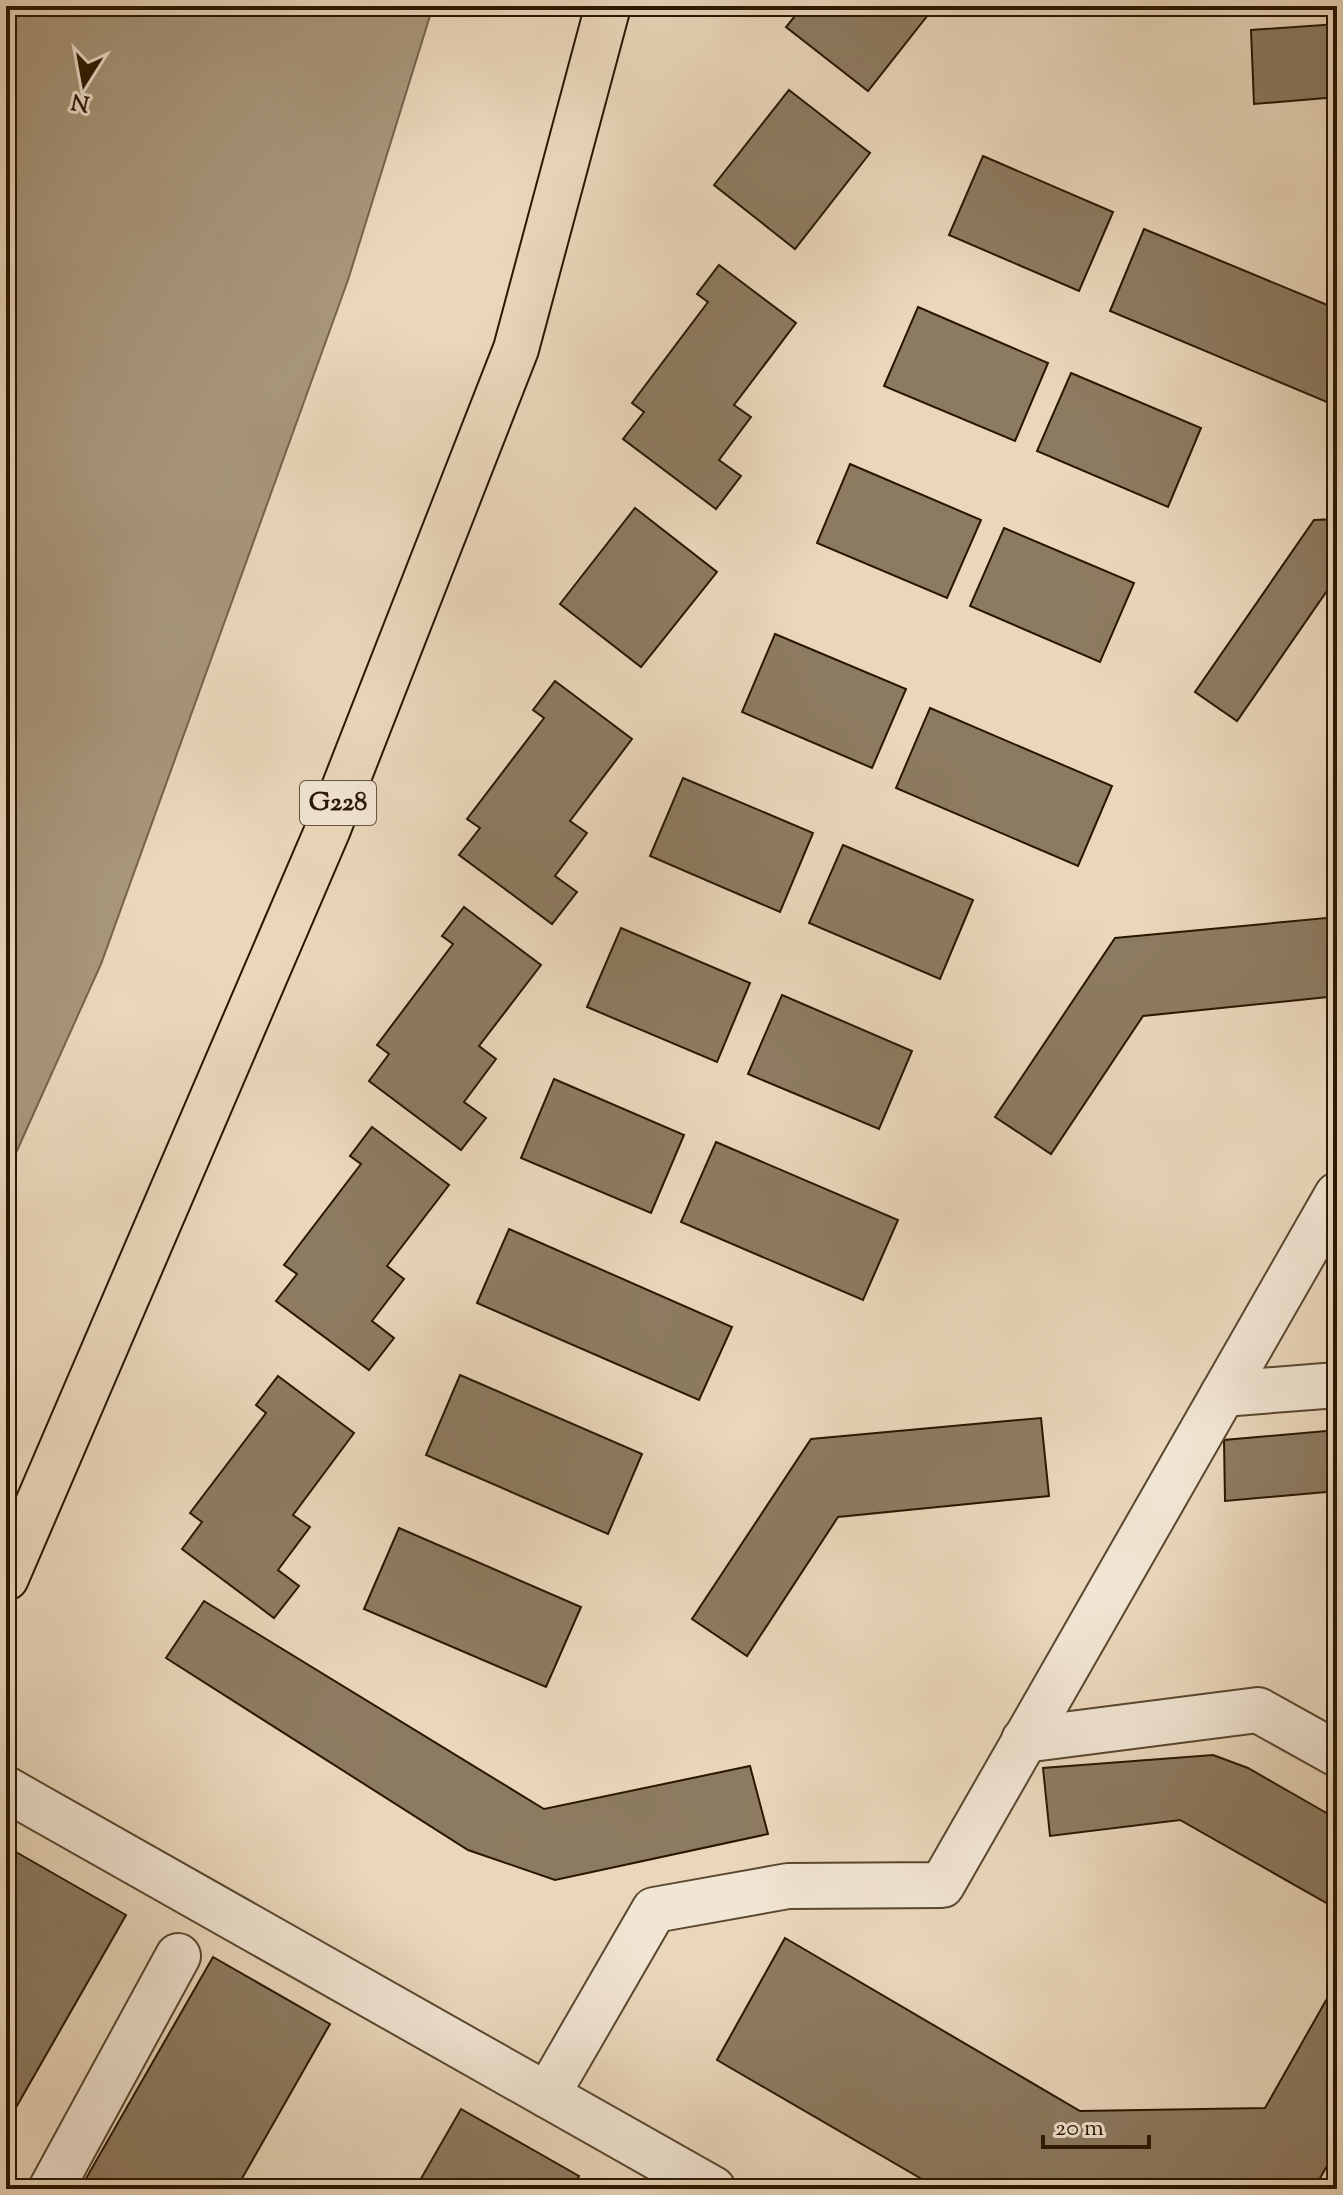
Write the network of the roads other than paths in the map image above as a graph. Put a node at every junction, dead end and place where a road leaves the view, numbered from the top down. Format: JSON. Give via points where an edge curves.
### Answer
{"nodes":[{"id":1,"x":608,"y":6,"type":"edge"},
{"id":2,"x":1337,"y":1195,"type":"edge"},
{"id":3,"x":1337,"y":1385,"type":"edge"},
{"id":4,"x":1223,"y":1394,"type":"junction"},
{"id":5,"x":6,"y":1578,"type":"edge"},
{"id":6,"x":1024,"y":1740,"type":"junction"},
{"id":7,"x":1337,"y":1754,"type":"edge"},
{"id":8,"x":6,"y":1789,"type":"edge"},
{"id":9,"x":178,"y":1956,"type":"dead end"},
{"id":10,"x":547,"y":2095,"type":"junction"},
{"id":11,"x":51,"y":2189,"type":"edge"},
{"id":12,"x":713,"y":2189,"type":"edge"}],
"edges":[{"from":1,"to":5,"type":"highway","number":"G228","via":[[516,349],[328,829]]},
{"from":2,"to":4,"type":"street"},
{"from":3,"to":4,"type":"street"},
{"from":4,"to":6,"type":"street"},
{"from":6,"to":7,"type":"street","via":[[1258,1710]]},
{"from":6,"to":10,"type":"street","via":[[942,1885],[788,1886],[654,1910]]},
{"from":8,"to":10,"type":"street"},
{"from":9,"to":11,"type":"street"},
{"from":10,"to":12,"type":"street"}]}
